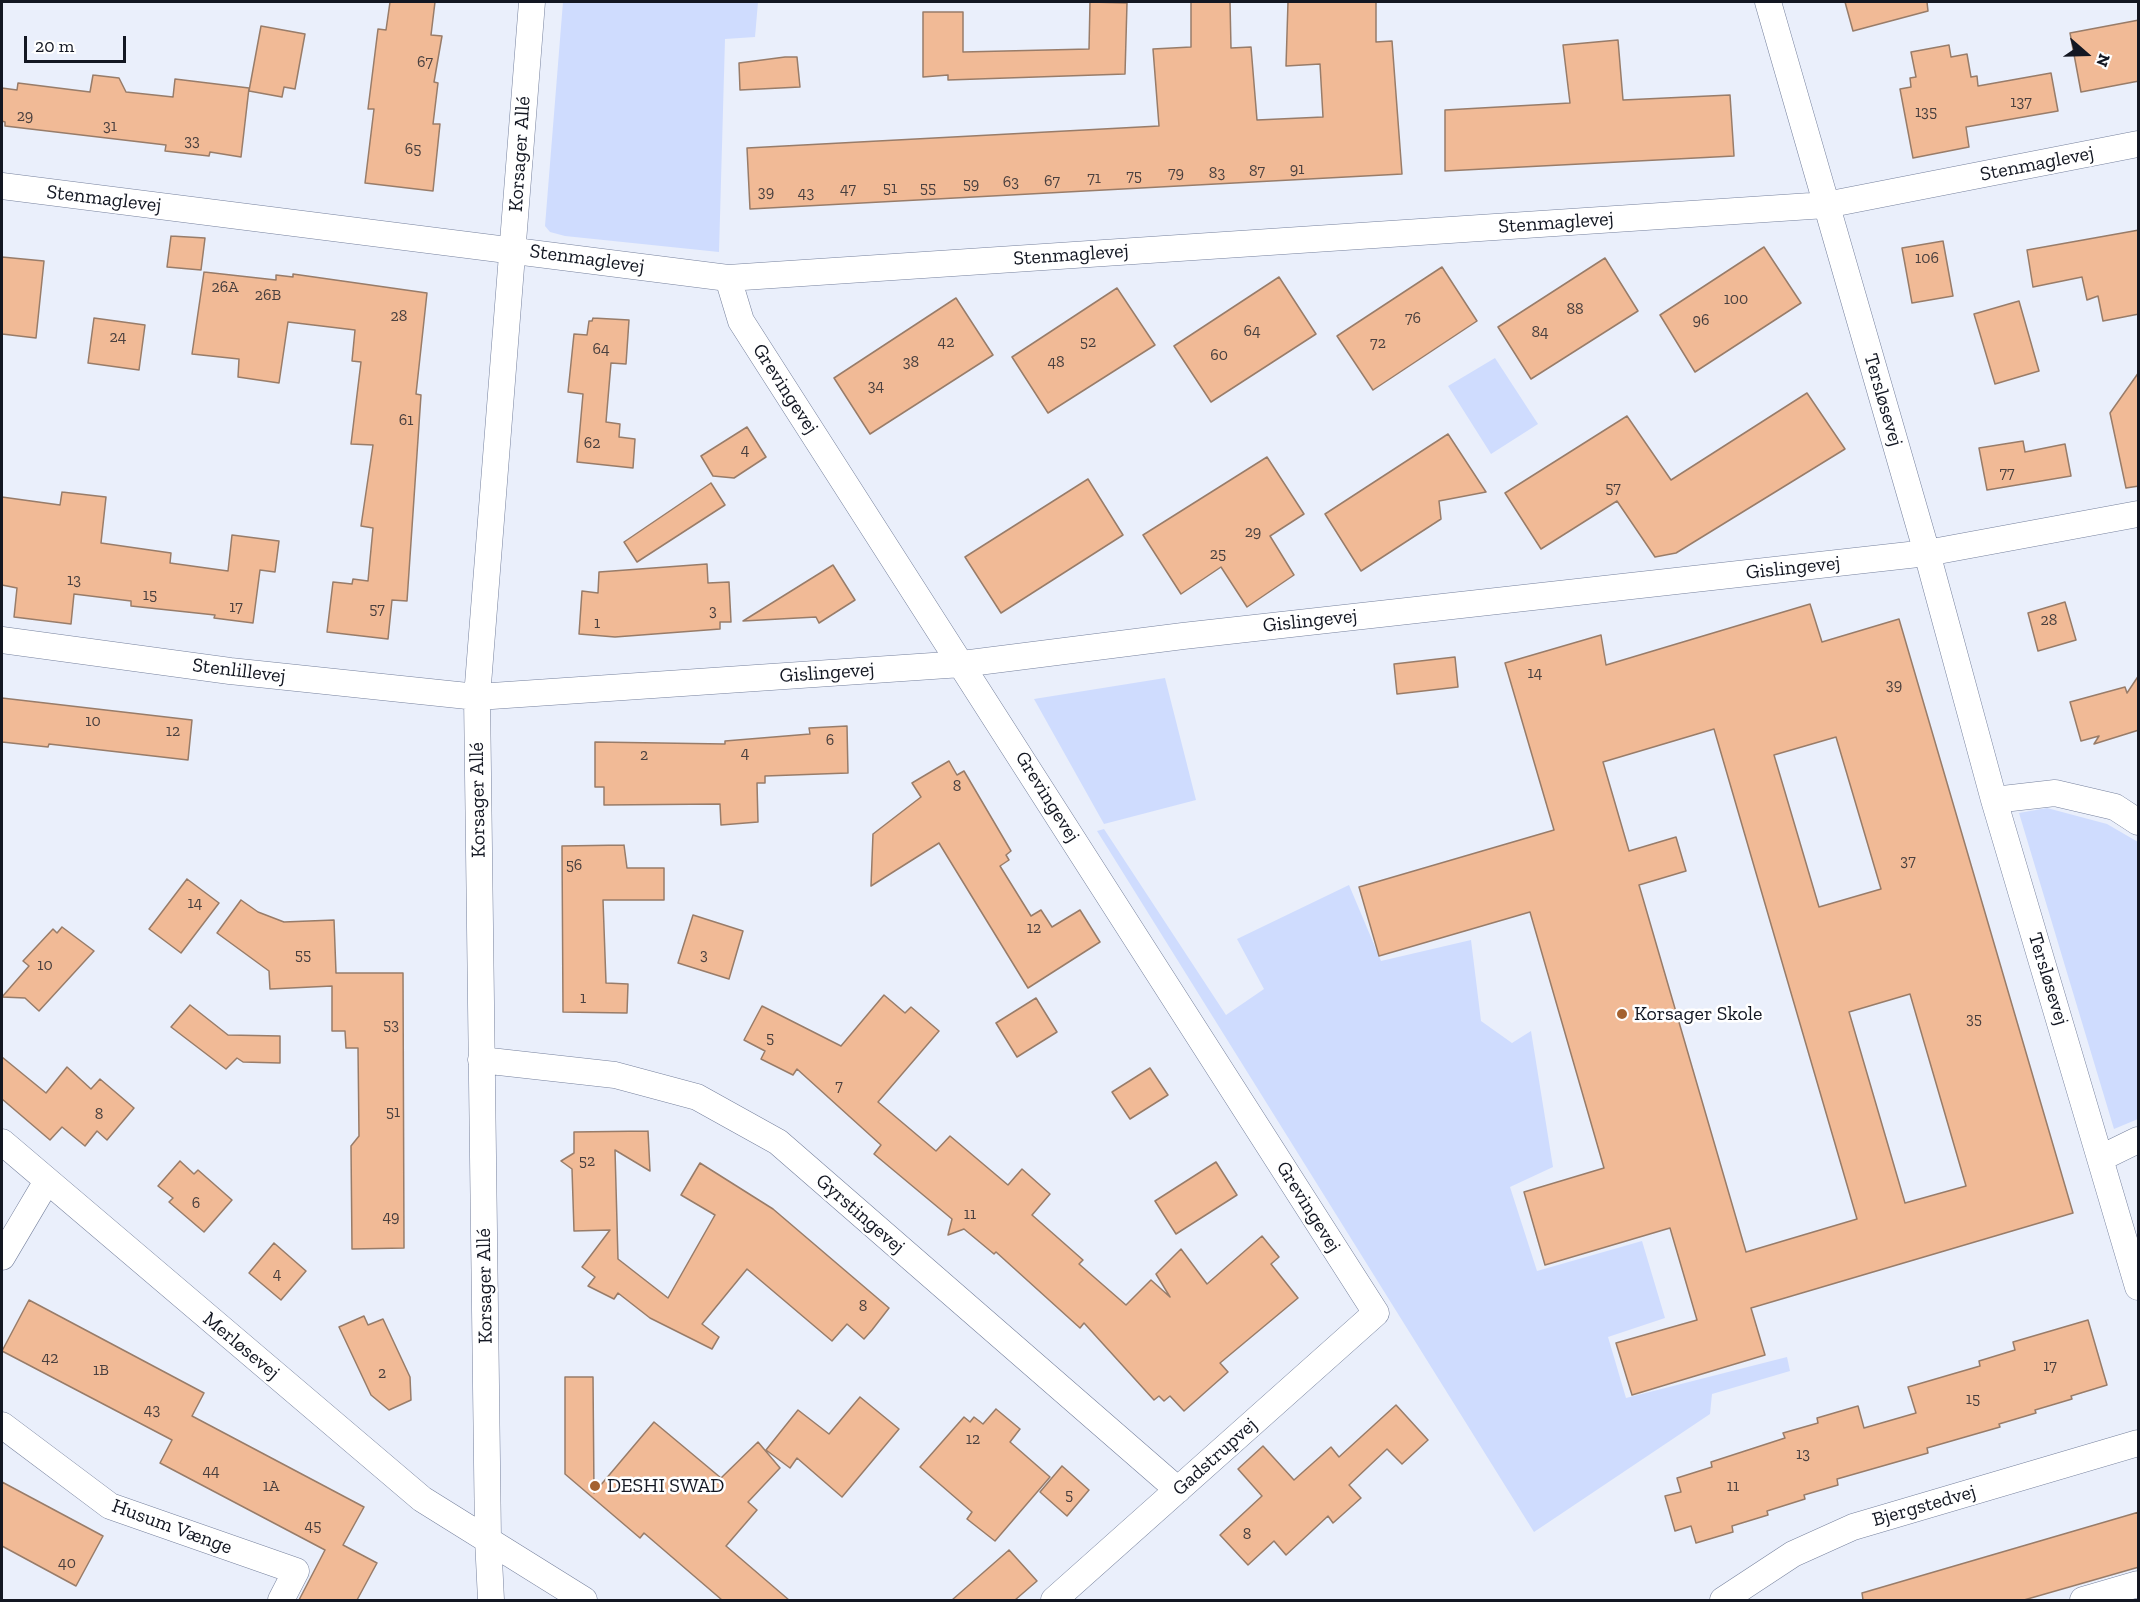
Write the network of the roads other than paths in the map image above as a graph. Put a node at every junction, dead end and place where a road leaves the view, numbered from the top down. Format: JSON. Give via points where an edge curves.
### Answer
{"nodes":[{"id":1,"x":532,"y":2,"type":"edge"},
{"id":2,"x":1768,"y":2,"type":"edge"},
{"id":3,"x":2139,"y":144,"type":"edge"},
{"id":4,"x":2,"y":186,"type":"edge"},
{"id":5,"x":1826,"y":205,"type":"junction"},
{"id":6,"x":513,"y":249,"type":"junction"},
{"id":7,"x":728,"y":278,"type":"junction"},
{"id":8,"x":2139,"y":514,"type":"edge"},
{"id":9,"x":1927,"y":553,"type":"junction"},
{"id":10,"x":2,"y":640,"type":"edge"},
{"id":11,"x":962,"y":664,"type":"junction"},
{"id":12,"x":477,"y":697,"type":"junction"},
{"id":13,"x":1994,"y":800,"type":"junction"},
{"id":14,"x":2139,"y":822,"type":"edge"},
{"id":15,"x":481,"y":1060,"type":"junction"},
{"id":16,"x":2139,"y":1140,"type":"edge"},
{"id":17,"x":2,"y":1142,"type":"edge"},
{"id":18,"x":2101,"y":1158,"type":"junction"},
{"id":19,"x":47,"y":1181,"type":"junction"},
{"id":20,"x":2,"y":1257,"type":"edge"},
{"id":21,"x":2139,"y":1287,"type":"edge"},
{"id":22,"x":1376,"y":1314,"type":"joint"},
{"id":23,"x":2,"y":1425,"type":"edge"},
{"id":24,"x":2139,"y":1443,"type":"edge"},
{"id":25,"x":1178,"y":1490,"type":"junction"},
{"id":26,"x":488,"y":1539,"type":"junction"},
{"id":27,"x":2139,"y":1584,"type":"edge"},
{"id":28,"x":281,"y":1600,"type":"edge"},
{"id":29,"x":491,"y":1600,"type":"edge"},
{"id":30,"x":584,"y":1600,"type":"edge"},
{"id":31,"x":1054,"y":1600,"type":"edge"},
{"id":32,"x":1723,"y":1600,"type":"edge"},
{"id":33,"x":2083,"y":1600,"type":"edge"}],
"edges":[{"from":1,"to":6,"type":"street","name":"Korsager Allé"},
{"from":2,"to":5,"type":"street","name":"Tersløsevej"},
{"from":3,"to":5,"type":"street","name":"Stenmaglevej"},
{"from":4,"to":6,"type":"street","name":"Stenmaglevej"},
{"from":5,"to":7,"type":"street","name":"Stenmaglevej"},
{"from":5,"to":9,"type":"street","name":"Tersløsevej"},
{"from":6,"to":7,"type":"street","name":"Stenmaglevej"},
{"from":6,"to":12,"type":"street","name":"Korsager Allé"},
{"from":7,"to":11,"type":"street","name":"Grevingevej","via":[[741,321]]},
{"from":8,"to":9,"type":"street","name":"Gislingevej"},
{"from":9,"to":11,"type":"street","name":"Gislingevej"},
{"from":9,"to":13,"type":"street","name":"Tersløsevej"},
{"from":10,"to":12,"type":"street","name":"Stenlillevej","via":[[230,671]]},
{"from":11,"to":12,"type":"street","name":"Gislingevej"},
{"from":11,"to":22,"type":"street","name":"Grevingevej"},
{"from":12,"to":15,"type":"street","name":"Korsager Allé"},
{"from":13,"to":14,"type":"street","via":[[2055,793],[2115,807]]},
{"from":13,"to":18,"type":"street","name":"Tersløsevej"},
{"from":15,"to":25,"type":"street","name":"Gyrstingevej","via":[[615,1075],[687,1094],[778,1142]]},
{"from":15,"to":26,"type":"street","name":"Korsager Allé"},
{"from":16,"to":18,"type":"street"},
{"from":17,"to":19,"type":"street","name":"Merløsevej"},
{"from":18,"to":21,"type":"street","name":"Tersløsevej"},
{"from":19,"to":20,"type":"street"},
{"from":19,"to":26,"type":"street","name":"Merløsevej","via":[[422,1499]]},
{"from":22,"to":25,"type":"street","name":"Gadstrupvej"},
{"from":23,"to":28,"type":"street","name":"Husum Vænge","via":[[110,1506],[296,1571]]},
{"from":24,"to":32,"type":"street","name":"Bjergstedvej","via":[[1853,1527],[1793,1554]]},
{"from":25,"to":31,"type":"street","name":"Gadstrupvej"},
{"from":26,"to":29,"type":"street","name":"Korsager Allé"},
{"from":26,"to":30,"type":"street","name":"Merløsevej"},
{"from":27,"to":33,"type":"street"}]}
